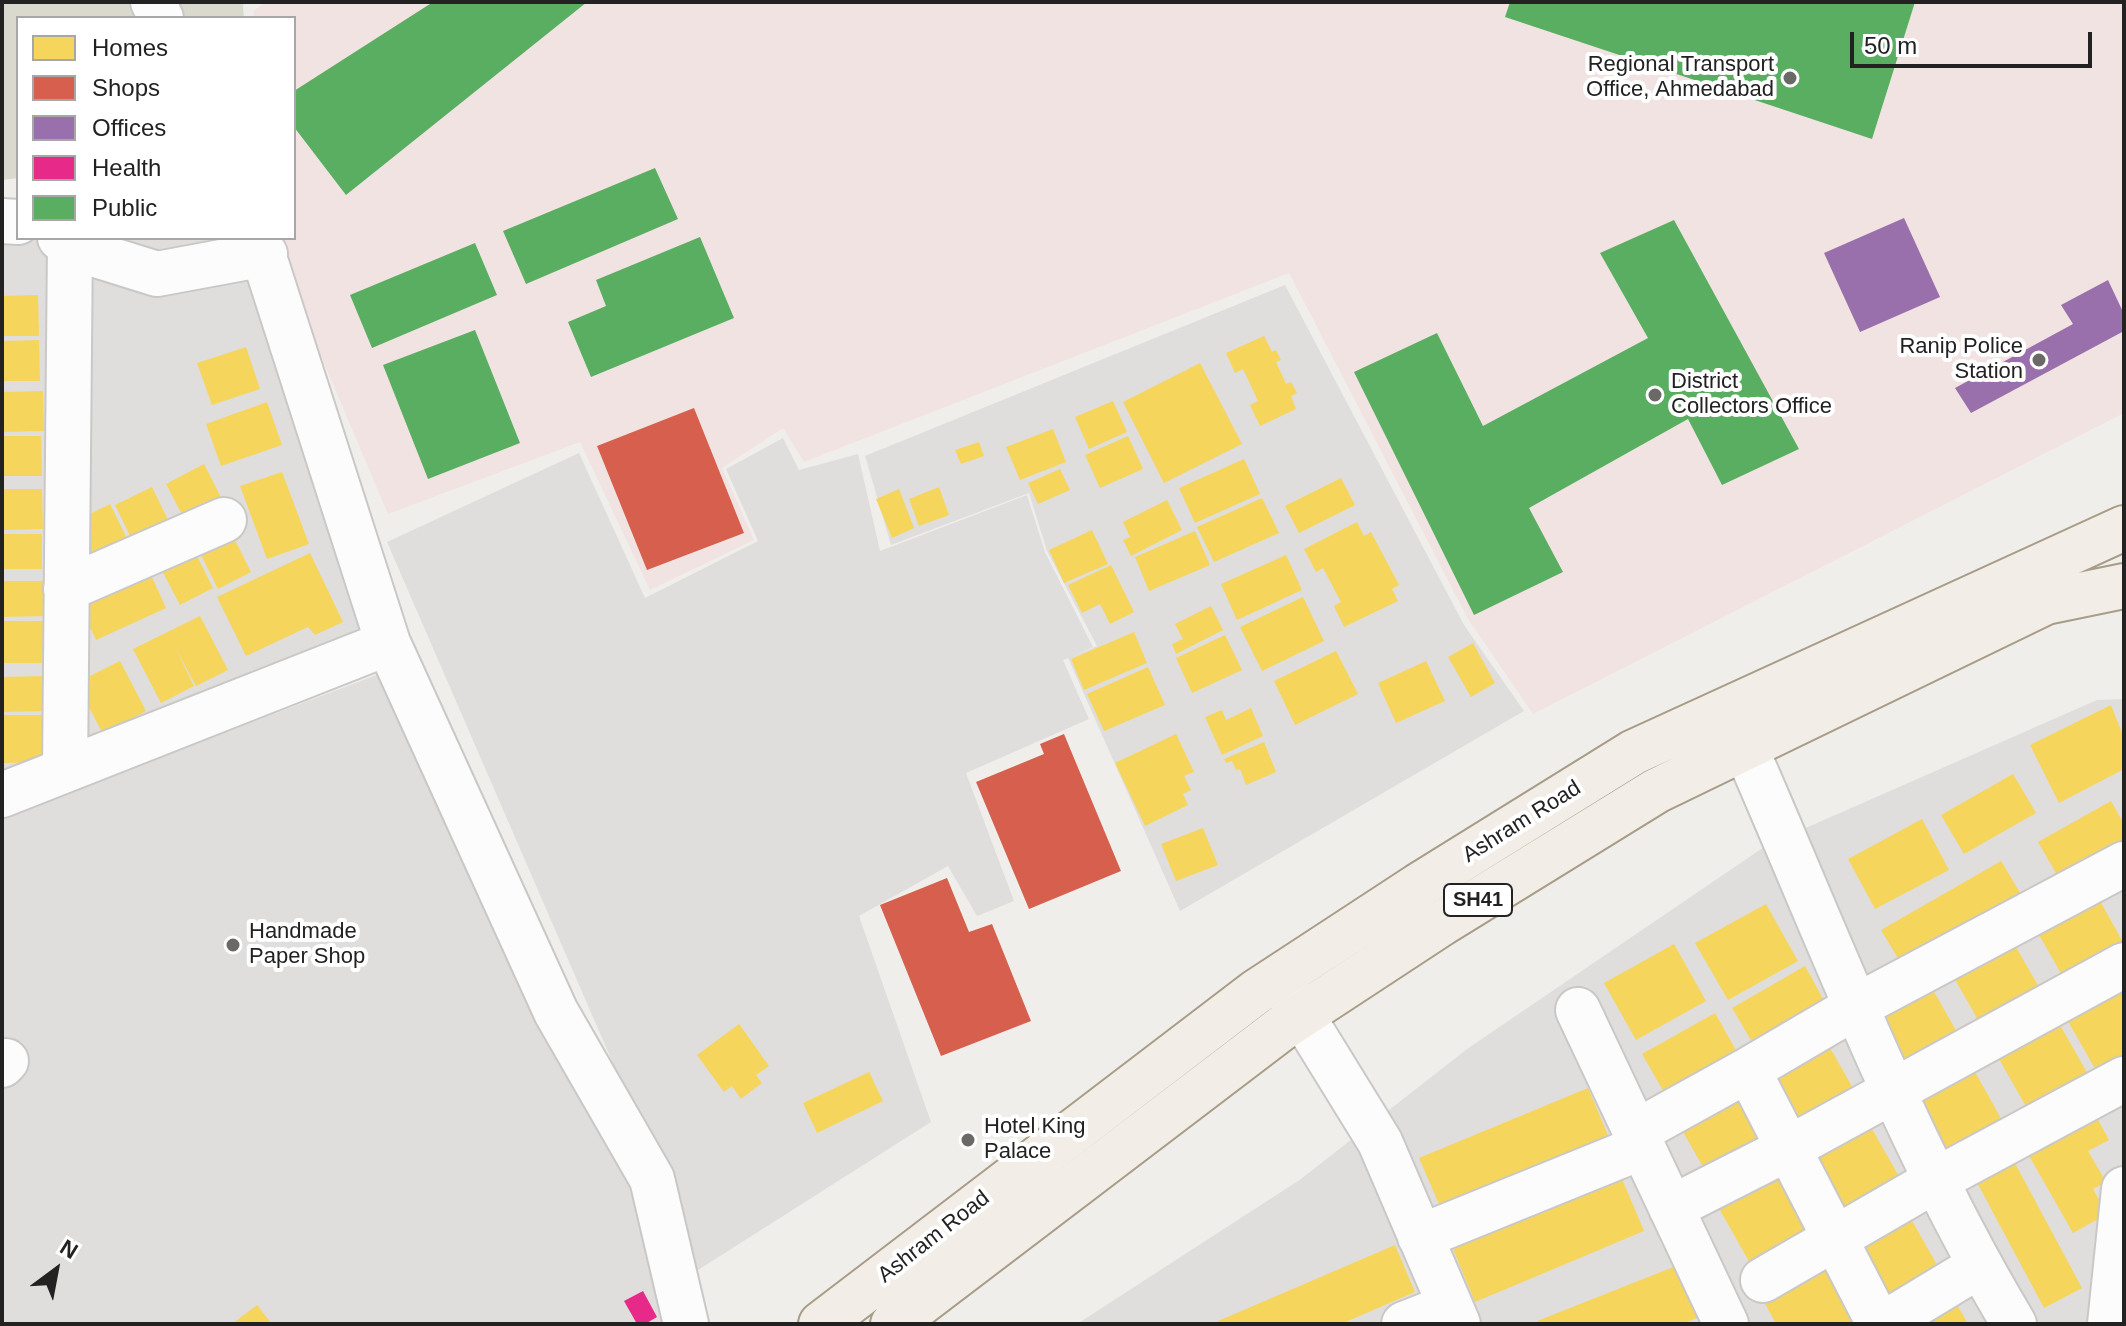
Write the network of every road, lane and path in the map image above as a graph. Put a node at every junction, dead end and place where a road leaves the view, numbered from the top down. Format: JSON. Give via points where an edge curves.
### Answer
{"nodes":[{"id":1,"x":65,"y":240,"type":"edge"},
{"id":2,"x":262,"y":246,"type":"edge"},
{"id":3,"x":224,"y":520,"type":"dead end"},
{"id":4,"x":2124,"y":528,"type":"edge"},
{"id":5,"x":2124,"y":586,"type":"edge"},
{"id":6,"x":66,"y":589,"type":"junction"},
{"id":7,"x":388,"y":643,"type":"junction"},
{"id":8,"x":1745,"y":747,"type":"junction"},
{"id":9,"x":65,"y":770,"type":"junction"},
{"id":10,"x":2,"y":795,"type":"edge"},
{"id":11,"x":2124,"y":864,"type":"edge"},
{"id":12,"x":2124,"y":965,"type":"edge"},
{"id":13,"x":1279,"y":978,"type":"junction"},
{"id":14,"x":1857,"y":1006,"type":"junction"},
{"id":15,"x":1578,"y":1010,"type":"dead end"},
{"id":16,"x":1303,"y":1014,"type":"junction"},
{"id":17,"x":1748,"y":1070,"type":"junction"},
{"id":18,"x":2124,"y":1079,"type":"edge"},
{"id":19,"x":1894,"y":1091,"type":"junction"},
{"id":20,"x":1639,"y":1139,"type":"junction"},
{"id":21,"x":1789,"y":1148,"type":"junction"},
{"id":22,"x":1936,"y":1180,"type":"junction"},
{"id":23,"x":2124,"y":1189,"type":"edge"},
{"id":24,"x":1671,"y":1208,"type":"junction"},
{"id":25,"x":1420,"y":1237,"type":"junction"},
{"id":26,"x":1835,"y":1238,"type":"junction"},
{"id":27,"x":1979,"y":1266,"type":"junction"},
{"id":28,"x":1763,"y":1280,"type":"dead end"},
{"id":29,"x":1454,"y":1315,"type":"edge"},
{"id":30,"x":686,"y":1324,"type":"edge"},
{"id":31,"x":821,"y":1324,"type":"edge"},
{"id":32,"x":893,"y":1324,"type":"edge"},
{"id":33,"x":1404,"y":1324,"type":"edge"},
{"id":34,"x":1726,"y":1324,"type":"edge"},
{"id":35,"x":1881,"y":1324,"type":"edge"},
{"id":36,"x":2014,"y":1324,"type":"edge"},
{"id":37,"x":2110,"y":1324,"type":"edge"}],
"edges":[{"from":1,"to":2,"type":"street","via":[[157,274]]},
{"from":1,"to":6,"type":"street"},
{"from":2,"to":7,"type":"street"},
{"from":3,"to":6,"type":"street"},
{"from":4,"to":13,"type":"main road","name":"Ashram Road","via":[[1634,752]]},
{"from":5,"to":8,"type":"main road","name":"Ashram Road","number":"SH41","via":[[2046,602]]},
{"from":6,"to":9,"type":"street"},
{"from":7,"to":9,"type":"street"},
{"from":7,"to":30,"type":"street","via":[[556,1012],[652,1179]]},
{"from":8,"to":14,"type":"street"},
{"from":8,"to":16,"type":"main road","name":"Ashram Road","number":"SH41","via":[[1656,791]]},
{"from":9,"to":10,"type":"street"},
{"from":11,"to":14,"type":"street"},
{"from":12,"to":19,"type":"street"},
{"from":13,"to":16,"type":"street"},
{"from":13,"to":31,"type":"main road","name":"Ashram Road"},
{"from":14,"to":17,"type":"street"},
{"from":14,"to":19,"type":"street"},
{"from":15,"to":20,"type":"street"},
{"from":16,"to":25,"type":"street","via":[[1380,1142]]},
{"from":16,"to":32,"type":"main road","name":"Ashram Road","number":"SH41"},
{"from":17,"to":20,"type":"street"},
{"from":17,"to":21,"type":"street"},
{"from":18,"to":22,"type":"street"},
{"from":19,"to":21,"type":"street"},
{"from":19,"to":22,"type":"street"},
{"from":20,"to":24,"type":"street"},
{"from":20,"to":25,"type":"street"},
{"from":21,"to":24,"type":"street"},
{"from":21,"to":26,"type":"street"},
{"from":22,"to":26,"type":"street"},
{"from":22,"to":27,"type":"street"},
{"from":23,"to":37,"type":"street"},
{"from":24,"to":34,"type":"street"},
{"from":25,"to":29,"type":"street"},
{"from":26,"to":28,"type":"street"},
{"from":26,"to":35,"type":"street"},
{"from":27,"to":35,"type":"street"},
{"from":27,"to":36,"type":"street"},
{"from":29,"to":33,"type":"street"}]}
